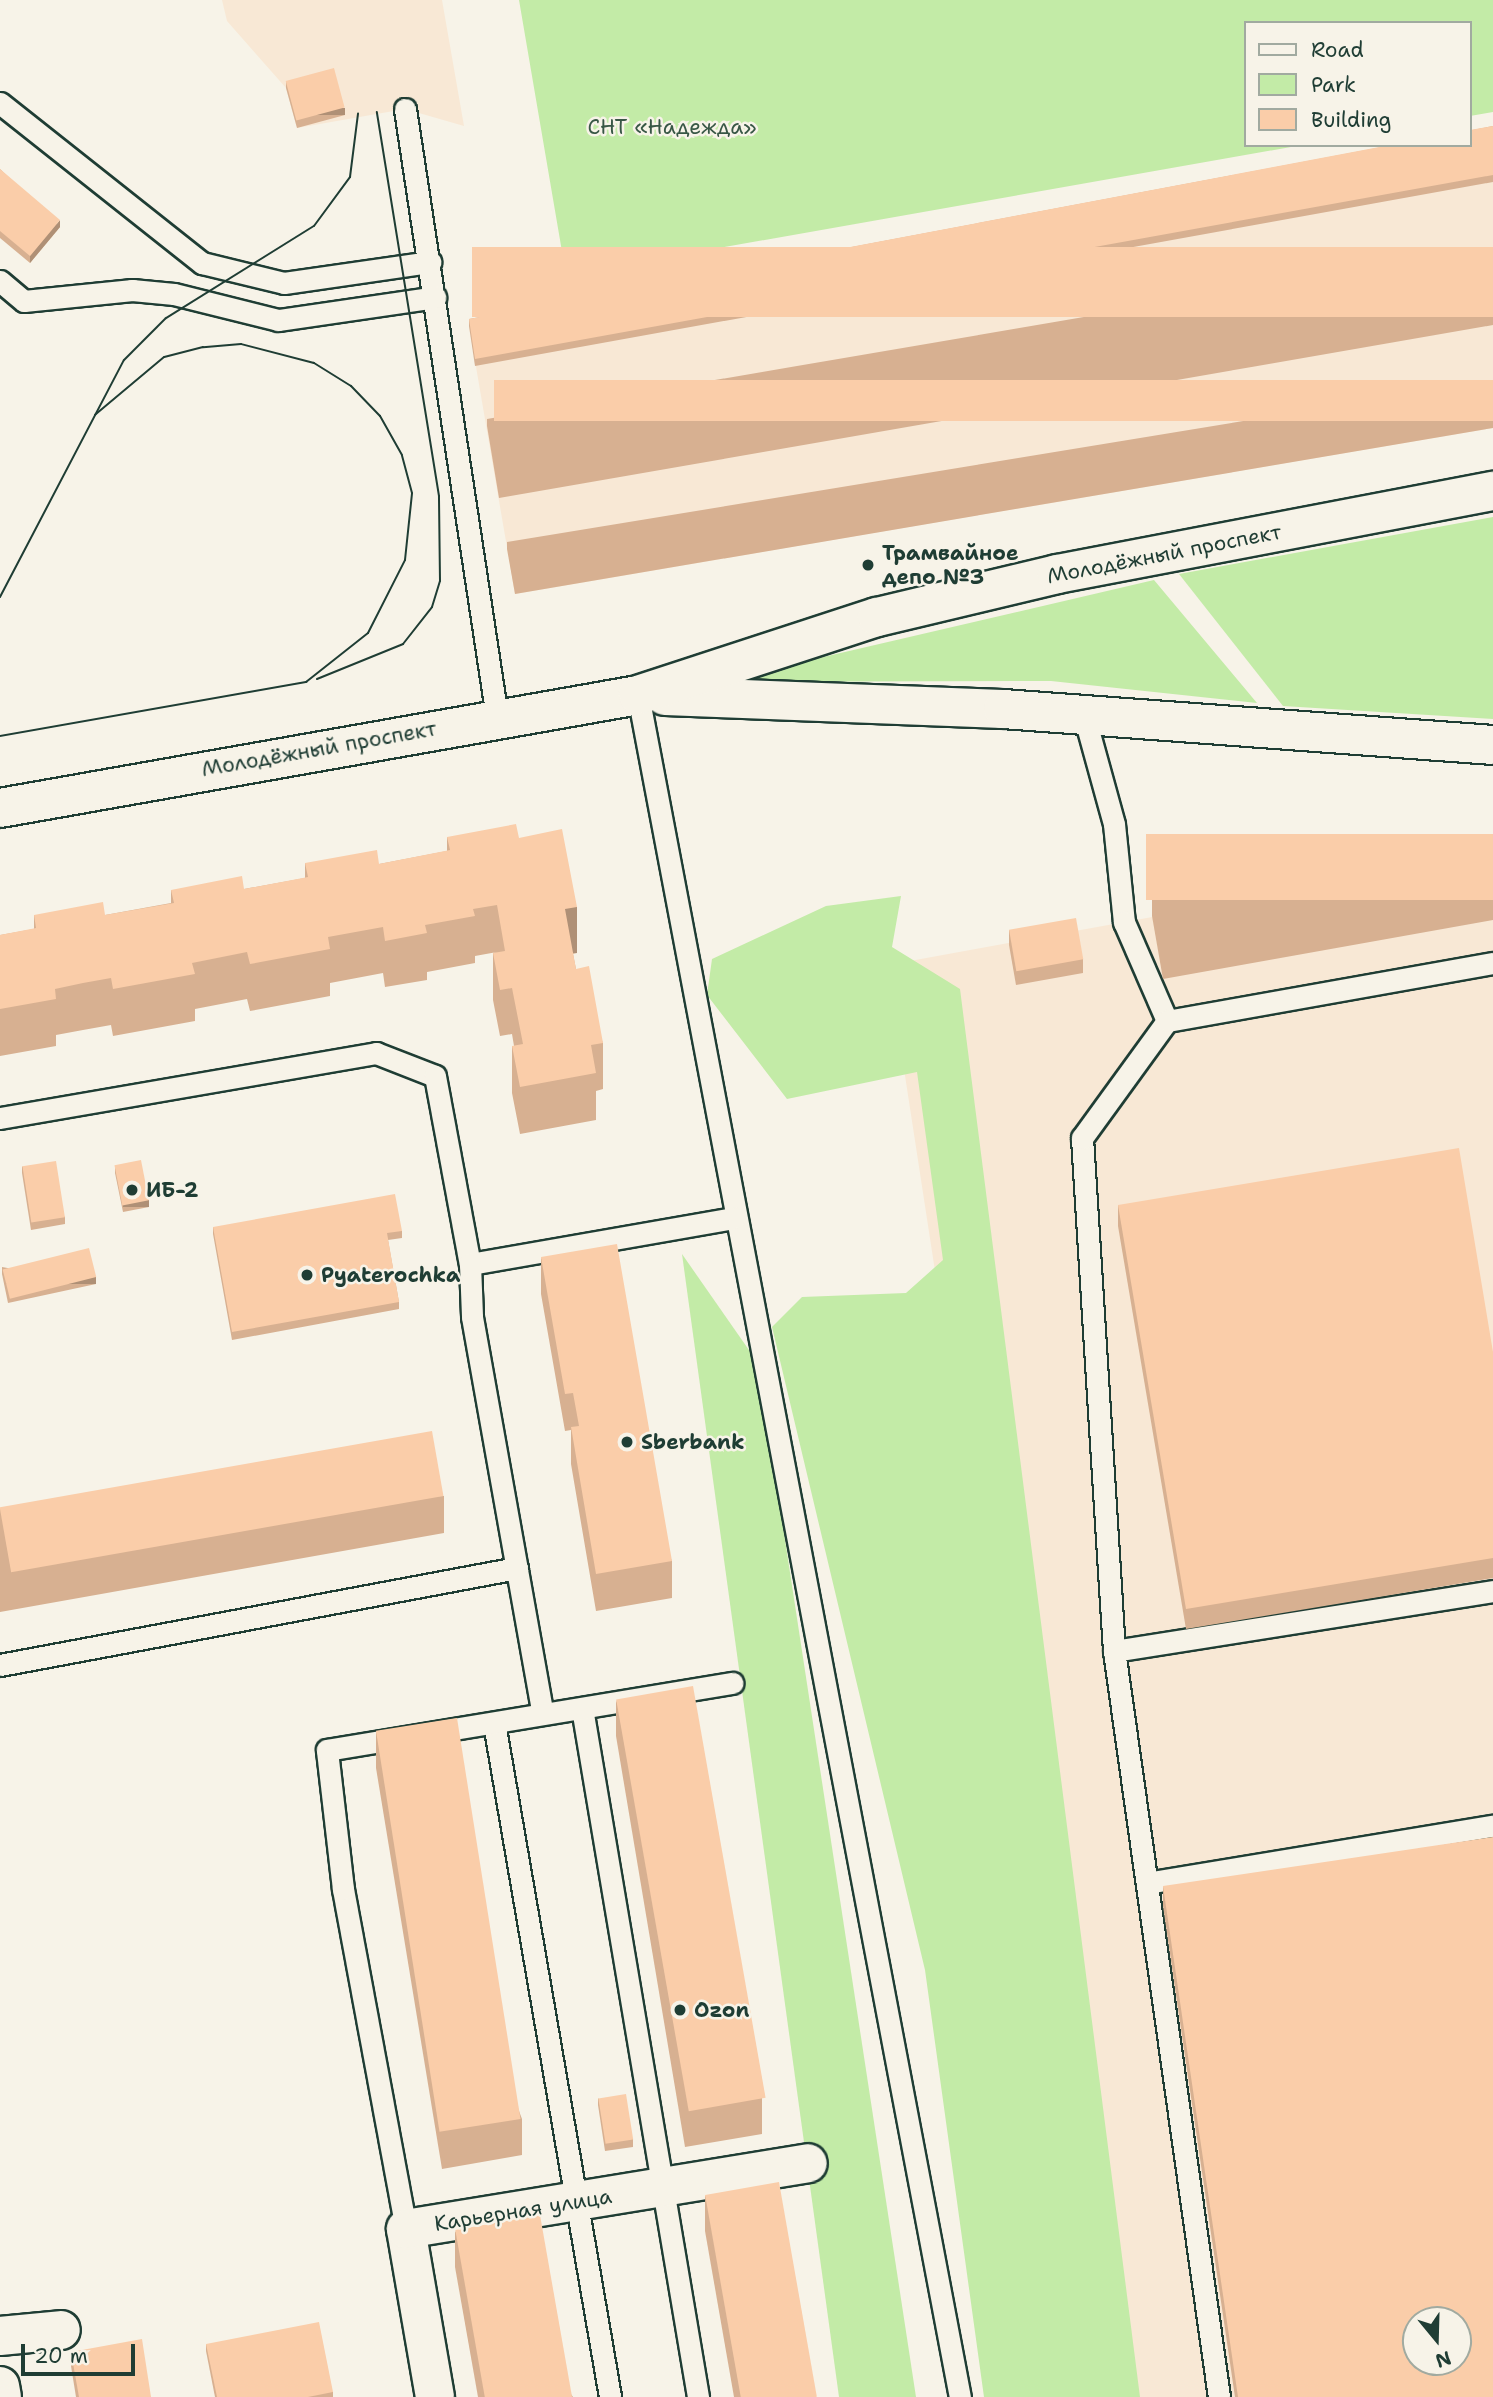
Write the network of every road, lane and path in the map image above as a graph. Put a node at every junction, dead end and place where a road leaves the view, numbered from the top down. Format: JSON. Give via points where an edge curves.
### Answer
{"nodes":[{"id":1,"x":0,"y":103,"type":"edge"},
{"id":2,"x":405,"y":109,"type":"dead end"},
{"id":3,"x":430,"y":262,"type":"junction"},
{"id":4,"x":0,"y":281,"type":"edge"},
{"id":5,"x":435,"y":298,"type":"junction"},
{"id":6,"x":1493,"y":491,"type":"edge"},
{"id":7,"x":638,"y":695,"type":"junction"},
{"id":8,"x":1084,"y":715,"type":"junction"},
{"id":9,"x":497,"y":717,"type":"junction"},
{"id":10,"x":1493,"y":745,"type":"edge"},
{"id":11,"x":0,"y":808,"type":"edge"},
{"id":12,"x":1493,"y":963,"type":"edge"},
{"id":13,"x":1167,"y":1021,"type":"junction"},
{"id":14,"x":0,"y":1118,"type":"edge"},
{"id":15,"x":734,"y":1218,"type":"junction"},
{"id":16,"x":470,"y":1264,"type":"junction"},
{"id":17,"x":517,"y":1568,"type":"junction"},
{"id":18,"x":1493,"y":1591,"type":"edge"},
{"id":19,"x":1114,"y":1651,"type":"junction"},
{"id":20,"x":0,"y":1665,"type":"edge"},
{"id":21,"x":732,"y":1683,"type":"dead end"},
{"id":22,"x":582,"y":1708,"type":"junction"},
{"id":23,"x":543,"y":1714,"type":"junction"},
{"id":24,"x":494,"y":1723,"type":"junction"},
{"id":25,"x":1493,"y":1826,"type":"edge"},
{"id":26,"x":1147,"y":1883,"type":"junction"},
{"id":27,"x":808,"y":2163,"type":"dead end"},
{"id":28,"x":662,"y":2188,"type":"junction"},
{"id":29,"x":574,"y":2202,"type":"junction"},
{"id":30,"x":406,"y":2229,"type":"junction"},
{"id":31,"x":61,"y":2330,"type":"dead end"},
{"id":32,"x":0,"y":2336,"type":"edge"},
{"id":33,"x":0,"y":2386,"type":"edge"},
{"id":34,"x":2,"y":2397,"type":"edge"},
{"id":35,"x":435,"y":2397,"type":"edge"},
{"id":36,"x":610,"y":2397,"type":"edge"},
{"id":37,"x":698,"y":2397,"type":"edge"},
{"id":38,"x":960,"y":2397,"type":"edge"},
{"id":39,"x":1219,"y":2397,"type":"edge"}],
"edges":[{"from":1,"to":3,"type":"lane","via":[[202,263],[284,282]]},
{"from":2,"to":3,"type":"lane"},
{"from":3,"to":5,"type":"lane"},
{"from":4,"to":5,"type":"lane","via":[[24,301],[132,290],[174,294],[278,320]]},
{"from":5,"to":9,"type":"lane"},
{"from":6,"to":7,"type":"main road","name":"Молодёжный проспект","via":[[1057,573],[877,617]]},
{"from":7,"to":8,"type":"main road","name":"Молодёжный проспект"},
{"from":7,"to":9,"type":"main road","name":"Молодёжный проспект"},
{"from":7,"to":15,"type":"lane"},
{"from":8,"to":10,"type":"main road","name":"Молодёжный проспект"},
{"from":8,"to":13,"type":"lane","via":[[1114,824],[1124,922]]},
{"from":9,"to":11,"type":"main road","name":"Молодёжный проспект"},
{"from":12,"to":13,"type":"lane"},
{"from":13,"to":19,"type":"lane","via":[[1082,1138]]},
{"from":14,"to":16,"type":"lane","via":[[376,1054],[435,1076]]},
{"from":15,"to":16,"type":"lane"},
{"from":15,"to":38,"type":"lane","via":[[751,1276]]},
{"from":16,"to":17,"type":"lane","via":[[472,1317]]},
{"from":17,"to":20,"type":"lane"},
{"from":17,"to":23,"type":"lane"},
{"from":18,"to":19,"type":"lane"},
{"from":19,"to":26,"type":"lane"},
{"from":21,"to":22,"type":"lane"},
{"from":22,"to":23,"type":"lane"},
{"from":22,"to":28,"type":"lane"},
{"from":23,"to":24,"type":"lane"},
{"from":24,"to":29,"type":"lane"},
{"from":24,"to":30,"type":"lane","via":[[327,1750],[343,1889]]},
{"from":25,"to":26,"type":"lane"},
{"from":26,"to":39,"type":"lane"},
{"from":27,"to":28,"type":"main road","name":"Карьерная улица"},
{"from":28,"to":29,"type":"main road","name":"Карьерная улица"},
{"from":28,"to":37,"type":"lane"},
{"from":29,"to":30,"type":"main road","name":"Карьерная улица"},
{"from":29,"to":36,"type":"lane"},
{"from":30,"to":35,"type":"main road","name":"Карьерная улица"},
{"from":31,"to":32,"type":"main road"},
{"from":33,"to":34,"type":"main road"}]}
